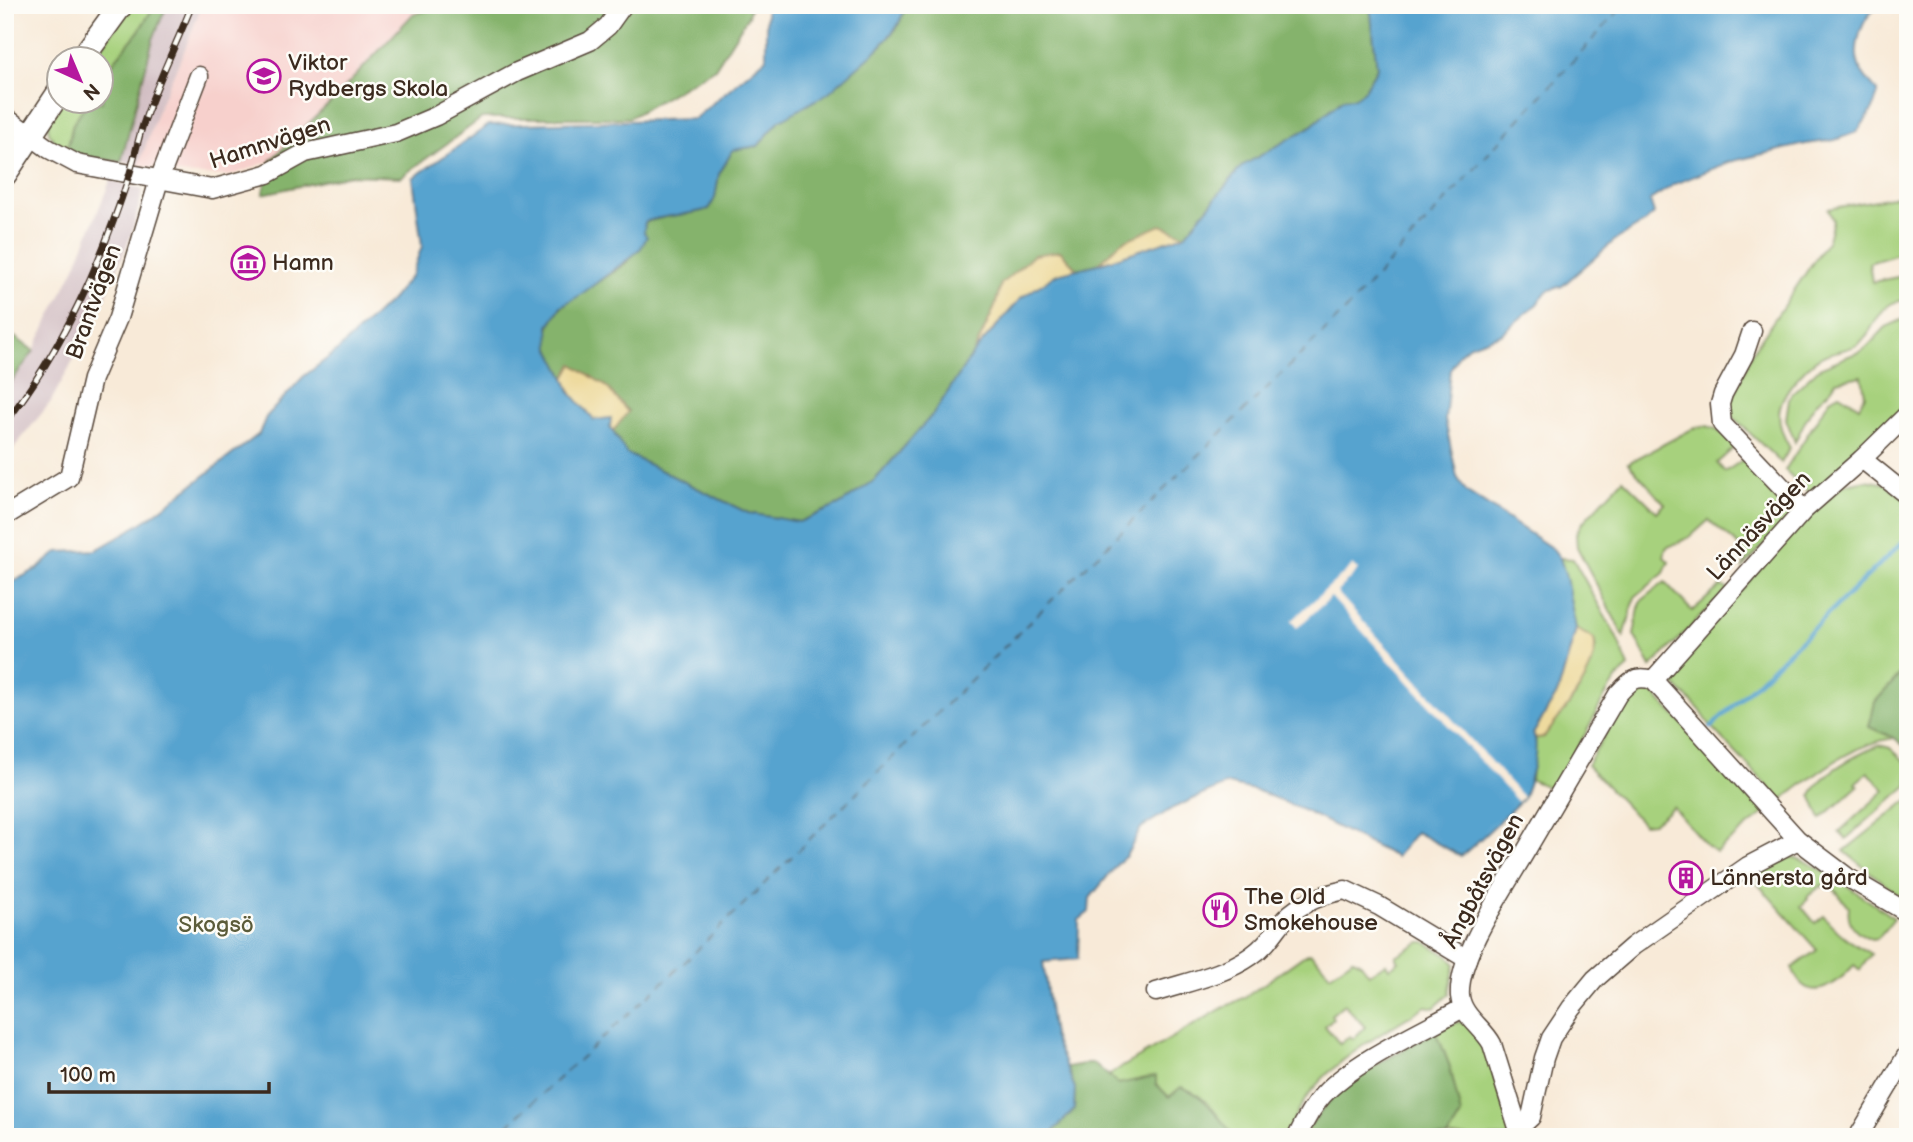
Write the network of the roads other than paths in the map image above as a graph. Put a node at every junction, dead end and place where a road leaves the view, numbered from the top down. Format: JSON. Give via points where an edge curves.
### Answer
{"nodes":[{"id":1,"x":121,"y":5,"type":"edge"},
{"id":2,"x":623,"y":5,"type":"edge"},
{"id":3,"x":91,"y":46,"type":"edge"},
{"id":4,"x":199,"y":76,"type":"dead end"},
{"id":5,"x":46,"y":112,"type":"edge"},
{"id":6,"x":5,"y":117,"type":"edge"},
{"id":7,"x":30,"y":135,"type":"junction"},
{"id":8,"x":5,"y":174,"type":"edge"},
{"id":9,"x":159,"y":180,"type":"junction"},
{"id":10,"x":1752,"y":331,"type":"dead end"},
{"id":11,"x":1908,"y":414,"type":"edge"},
{"id":12,"x":1863,"y":459,"type":"junction"},
{"id":13,"x":1908,"y":496,"type":"edge"},
{"id":14,"x":1804,"y":510,"type":"junction"},
{"id":15,"x":5,"y":516,"type":"edge"},
{"id":16,"x":1653,"y":680,"type":"junction"},
{"id":17,"x":1798,"y":840,"type":"junction"},
{"id":18,"x":1908,"y":913,"type":"edge"},
{"id":19,"x":1467,"y":958,"type":"junction"},
{"id":20,"x":1156,"y":992,"type":"dead end"},
{"id":21,"x":1463,"y":1008,"type":"junction"},
{"id":22,"x":1908,"y":1053,"type":"edge"},
{"id":23,"x":1520,"y":1133,"type":"edge"},
{"id":24,"x":1297,"y":1137,"type":"edge"},
{"id":25,"x":1858,"y":1137,"type":"edge"}],
"edges":[{"from":1,"to":3,"type":"street"},
{"from":2,"to":9,"type":"street","name":"Hamnvägen","via":[[590,41],[517,72],[396,134],[306,153],[267,174],[212,189]]},
{"from":4,"to":9,"type":"street","name":"Brantvägen"},
{"from":5,"to":7,"type":"street"},
{"from":6,"to":7,"type":"street","name":"Hamnvägen"},
{"from":7,"to":8,"type":"street"},
{"from":7,"to":9,"type":"street","name":"Hamnvägen","via":[[77,164]]},
{"from":9,"to":15,"type":"street","name":"Brantvägen","via":[[118,318],[92,379],[69,477]]},
{"from":10,"to":14,"type":"street","via":[[1723,394],[1722,424]]},
{"from":11,"to":12,"type":"street","name":"Lännäsvägen"},
{"from":12,"to":13,"type":"street"},
{"from":12,"to":14,"type":"street","name":"Lännäsvägen"},
{"from":14,"to":16,"type":"street","name":"Lännäsvägen"},
{"from":16,"to":17,"type":"street"},
{"from":16,"to":19,"type":"street","name":"Ångbåtsvägen","via":[[1640,677],[1618,694]]},
{"from":17,"to":18,"type":"street","via":[[1847,877]]},
{"from":17,"to":23,"type":"street","via":[[1748,866],[1633,946],[1595,979],[1551,1038],[1531,1117]]},
{"from":19,"to":20,"type":"street","via":[[1345,890],[1308,901],[1282,922],[1268,943],[1242,962]]},
{"from":19,"to":21,"type":"street","name":"Ångbåtsvägen","via":[[1460,987]]},
{"from":21,"to":23,"type":"street","via":[[1492,1044]]},
{"from":21,"to":24,"type":"street","via":[[1342,1079],[1319,1101]]},
{"from":22,"to":25,"type":"street"}]}
